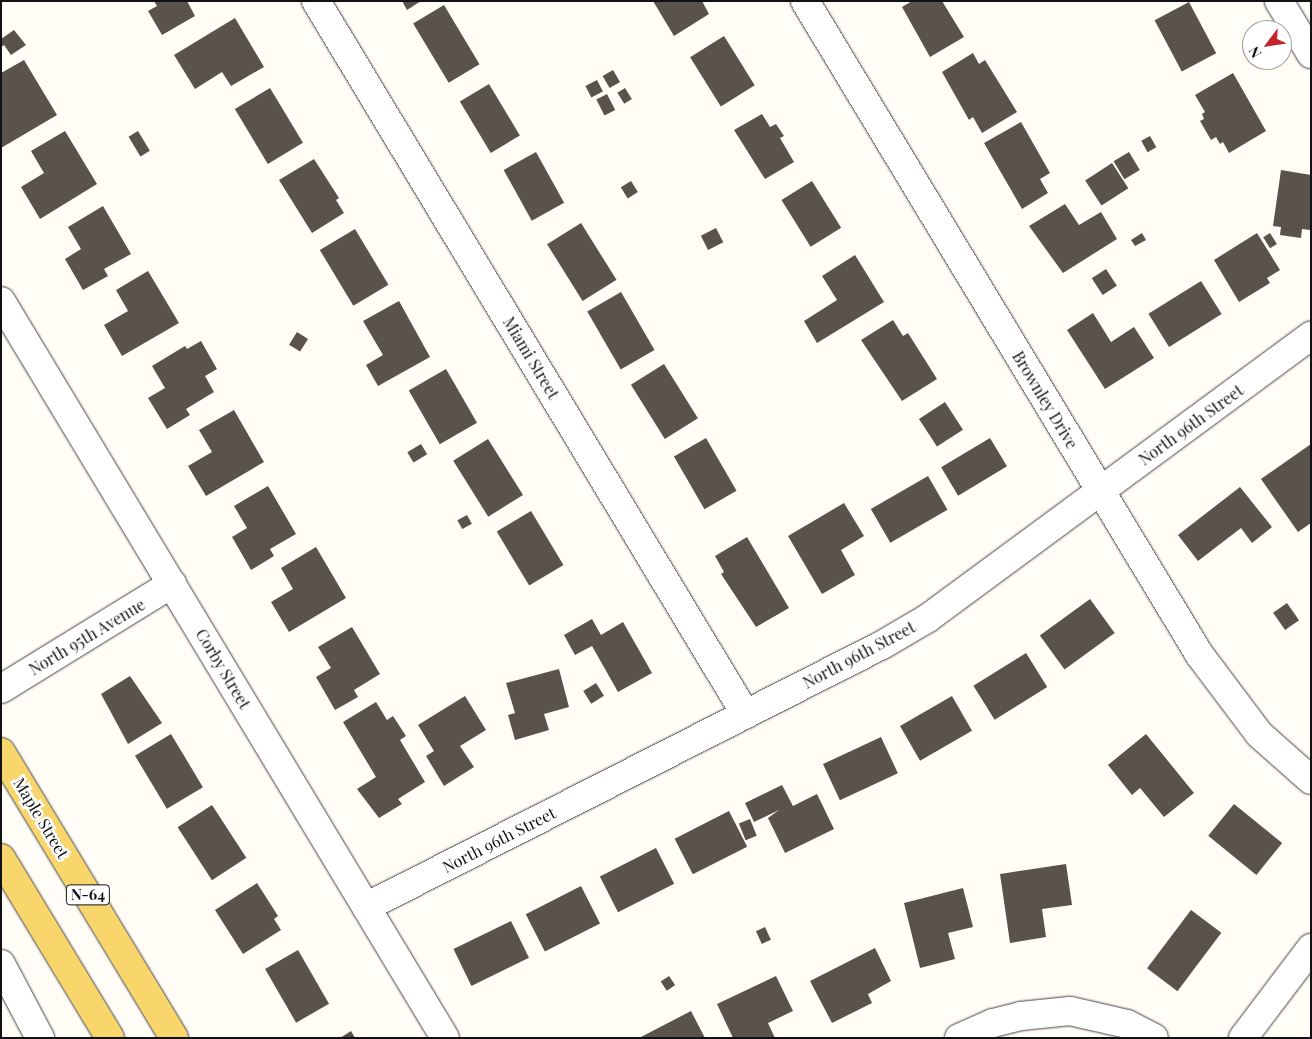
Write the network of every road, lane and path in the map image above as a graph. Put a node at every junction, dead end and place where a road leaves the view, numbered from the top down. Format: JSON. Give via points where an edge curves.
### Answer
{"nodes":[{"id":1,"x":316,"y":1,"type":"edge"},
{"id":2,"x":805,"y":1,"type":"edge"},
{"id":3,"x":1279,"y":1,"type":"edge"},
{"id":4,"x":1311,"y":54,"type":"edge"},
{"id":5,"x":1,"y":301,"type":"edge"},
{"id":6,"x":1311,"y":336,"type":"edge"},
{"id":7,"x":1100,"y":492,"type":"junction"},
{"id":8,"x":172,"y":584,"type":"junction"},
{"id":9,"x":1,"y":689,"type":"edge"},
{"id":10,"x":746,"y":715,"type":"junction"},
{"id":11,"x":1,"y":752,"type":"edge"},
{"id":12,"x":1311,"y":780,"type":"edge"},
{"id":13,"x":1,"y":858,"type":"edge"},
{"id":14,"x":366,"y":907,"type":"junction"},
{"id":15,"x":1311,"y":948,"type":"edge"},
{"id":16,"x":1,"y":964,"type":"edge"},
{"id":17,"x":40,"y":1038,"type":"edge"},
{"id":18,"x":110,"y":1038,"type":"edge"},
{"id":19,"x":174,"y":1038,"type":"edge"},
{"id":20,"x":445,"y":1038,"type":"edge"},
{"id":21,"x":959,"y":1038,"type":"edge"},
{"id":22,"x":1154,"y":1038,"type":"edge"},
{"id":23,"x":1242,"y":1038,"type":"edge"}],
"edges":[{"from":1,"to":10,"type":"street","name":"Miami Street"},
{"from":2,"to":7,"type":"street","name":"Brownley Drive"},
{"from":3,"to":4,"type":"street"},
{"from":5,"to":8,"type":"street","name":"Corby Street"},
{"from":6,"to":7,"type":"street","name":"North 96th Street"},
{"from":7,"to":10,"type":"street","name":"North 96th Street","via":[[928,618]]},
{"from":7,"to":12,"type":"street","name":"Brownley Drive","via":[[1199,654],[1239,711]]},
{"from":8,"to":9,"type":"street","name":"North 95th Avenue"},
{"from":8,"to":14,"type":"street","name":"Corby Street"},
{"from":10,"to":14,"type":"street","name":"North 96th Street"},
{"from":11,"to":19,"type":"main road","name":"Maple Street","number":"N-64"},
{"from":13,"to":18,"type":"main road"},
{"from":14,"to":20,"type":"street","name":"Corby Street"},
{"from":15,"to":23,"type":"street"},
{"from":16,"to":17,"type":"street"},
{"from":21,"to":22,"type":"street","via":[[993,1023],[1021,1016],[1070,1011],[1127,1024]]}]}
